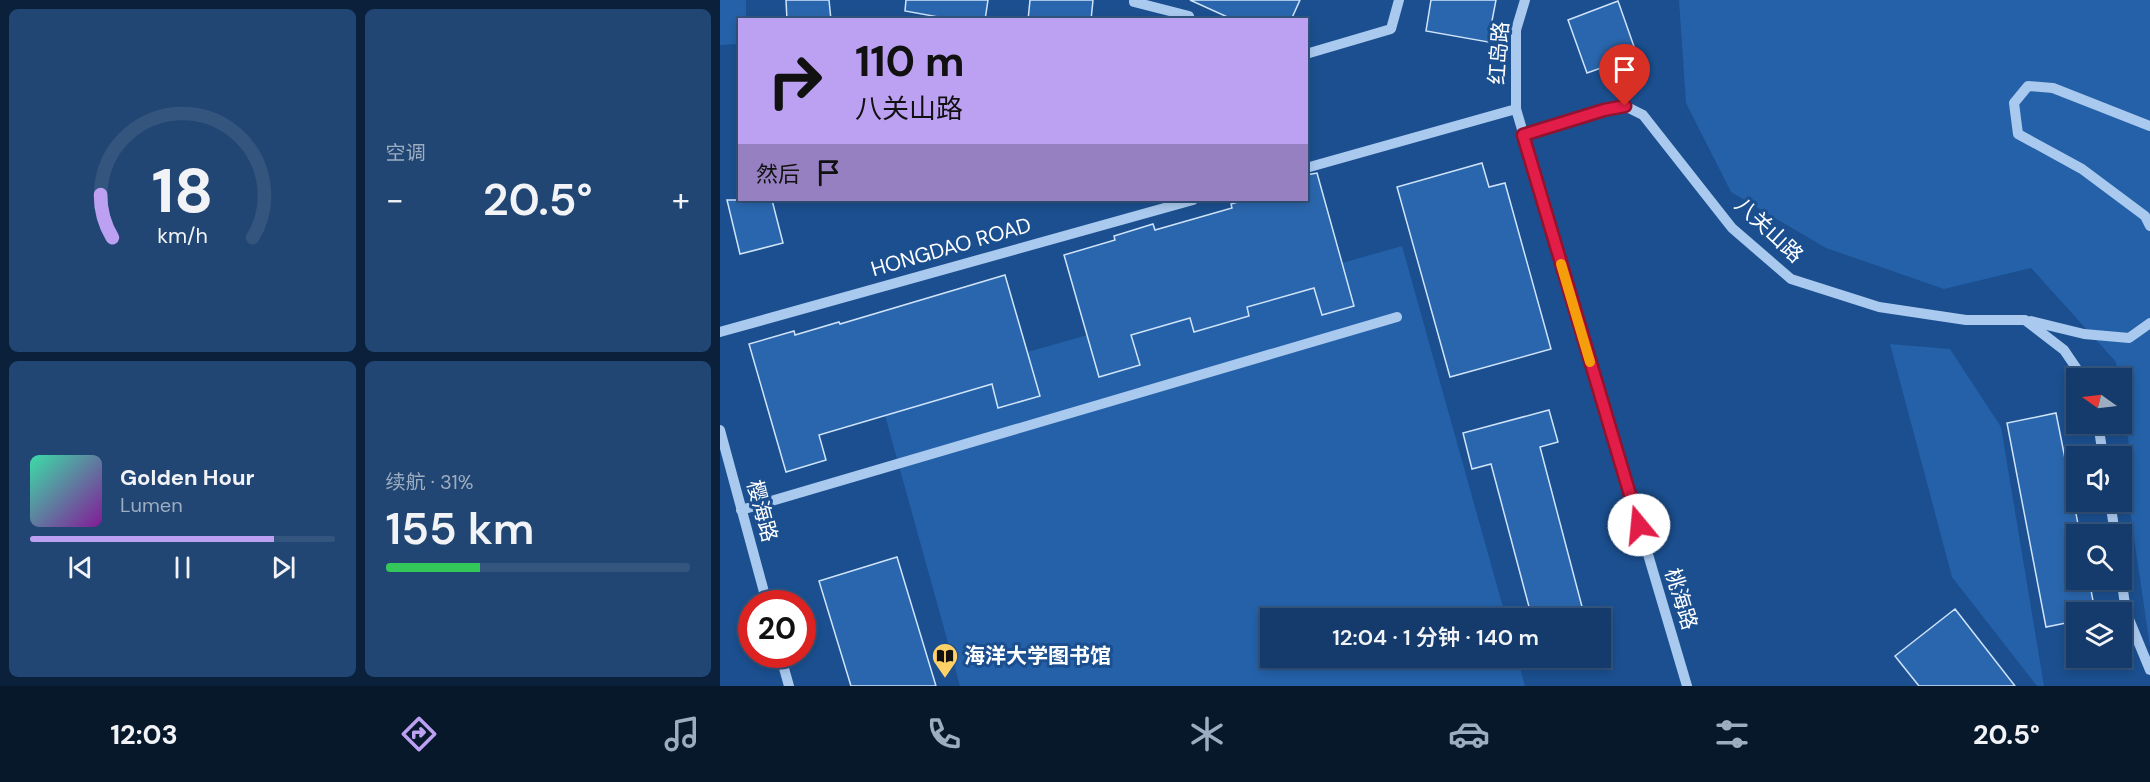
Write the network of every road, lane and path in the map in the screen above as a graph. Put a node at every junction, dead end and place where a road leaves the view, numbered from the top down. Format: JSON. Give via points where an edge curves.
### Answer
{"nodes":[{"id":1,"x":1134,"y":0,"type":"edge"},
{"id":2,"x":1399,"y":0,"type":"edge"},
{"id":3,"x":1525,"y":0,"type":"edge"},
{"id":4,"x":1190,"y":18,"type":"edge"},
{"id":5,"x":1308,"y":53,"type":"edge"},
{"id":6,"x":1516,"y":109,"type":"junction"},
{"id":7,"x":2150,"y":126,"type":"edge"},
{"id":8,"x":1523,"y":135,"type":"junction"},
{"id":9,"x":1308,"y":167,"type":"edge"},
{"id":10,"x":1189,"y":201,"type":"edge"},
{"id":11,"x":2150,"y":226,"type":"edge"},
{"id":12,"x":1398,"y":317,"type":"dead end"},
{"id":13,"x":2025,"y":320,"type":"junction"},
{"id":14,"x":2150,"y":323,"type":"edge"},
{"id":15,"x":720,"y":332,"type":"edge"},
{"id":16,"x":2076,"y":368,"type":"edge"},
{"id":17,"x":720,"y":430,"type":"edge"},
{"id":18,"x":741,"y":510,"type":"junction"},
{"id":19,"x":763,"y":590,"type":"edge"},
{"id":20,"x":2123,"y":590,"type":"edge"},
{"id":21,"x":784,"y":668,"type":"edge"},
{"id":22,"x":2150,"y":670,"type":"edge"},
{"id":23,"x":789,"y":686,"type":"edge"},
{"id":24,"x":1687,"y":686,"type":"edge"}],
"edges":[{"from":1,"to":4,"type":"street"},
{"from":2,"to":5,"type":"street","via":[[1391,28]]},
{"from":3,"to":6,"type":"street","name":"红岛路","via":[[1516,30]]},
{"from":6,"to":8,"type":"street","name":"桃海路"},
{"from":6,"to":9,"type":"street"},
{"from":7,"to":11,"type":"street","via":[[2053,88],[2028,86],[2014,104],[2018,134],[2082,169],[2145,216]]},
{"from":8,"to":13,"type":"street","name":"八关山路","via":[[1625,106],[1643,115],[1732,228],[1791,279],[1879,307],[1966,320]]},
{"from":8,"to":24,"type":"street","name":"桃海路"},
{"from":10,"to":15,"type":"street","name":"HONGDAO ROAD"},
{"from":12,"to":18,"type":"street"},
{"from":13,"to":14,"type":"street","name":"八关山路","via":[[2084,334],[2129,338]]},
{"from":13,"to":16,"type":"street","via":[[2064,350]]},
{"from":17,"to":18,"type":"street","name":"樱海路"},
{"from":18,"to":19,"type":"street","name":"樱海路"},
{"from":20,"to":22,"type":"street","via":[[2126,612]]},
{"from":21,"to":23,"type":"street"}]}
